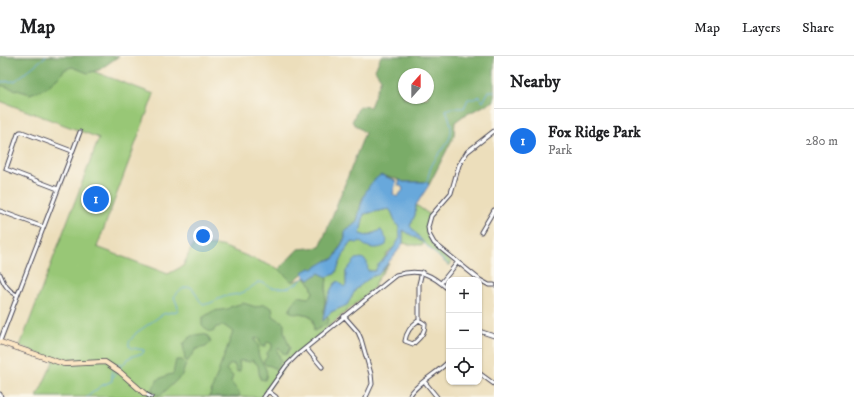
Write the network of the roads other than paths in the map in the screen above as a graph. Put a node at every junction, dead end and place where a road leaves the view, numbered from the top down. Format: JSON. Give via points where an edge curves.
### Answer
{"nodes":[{"id":1,"x":494,"y":131,"type":"edge"},
{"id":2,"x":80,"y":132,"type":"dead end"},
{"id":3,"x":72,"y":151,"type":"junction"},
{"id":4,"x":58,"y":189,"type":"junction"},
{"id":5,"x":494,"y":210,"type":"edge"},
{"id":6,"x":0,"y":211,"type":"edge"},
{"id":7,"x":43,"y":227,"type":"junction"},
{"id":8,"x":481,"y":232,"type":"dead end"},
{"id":9,"x":457,"y":263,"type":"junction"},
{"id":10,"x":422,"y":272,"type":"junction"},
{"id":11,"x":0,"y":274,"type":"edge"},
{"id":12,"x":441,"y":283,"type":"junction"},
{"id":13,"x":494,"y":285,"type":"edge"},
{"id":14,"x":446,"y":287,"type":"edge"},
{"id":15,"x":17,"y":295,"type":"junction"},
{"id":16,"x":344,"y":316,"type":"junction"},
{"id":17,"x":419,"y":320,"type":"junction"},
{"id":18,"x":482,"y":332,"type":"edge"},
{"id":19,"x":494,"y":336,"type":"edge"},
{"id":20,"x":0,"y":341,"type":"edge"},
{"id":21,"x":306,"y":348,"type":"junction"},
{"id":22,"x":446,"y":364,"type":"edge"},
{"id":23,"x":322,"y":367,"type":"dead end"},
{"id":24,"x":482,"y":374,"type":"edge"},
{"id":25,"x":424,"y":381,"type":"junction"},
{"id":26,"x":494,"y":384,"type":"edge"},
{"id":27,"x":268,"y":391,"type":"junction"},
{"id":28,"x":145,"y":394,"type":"joint"},
{"id":29,"x":151,"y":397,"type":"edge"},
{"id":30,"x":264,"y":397,"type":"edge"},
{"id":31,"x":276,"y":397,"type":"edge"},
{"id":32,"x":366,"y":397,"type":"edge"},
{"id":33,"x":409,"y":397,"type":"edge"},
{"id":34,"x":437,"y":397,"type":"edge"}],
"edges":[{"from":1,"to":9,"type":"street","via":[[467,152],[462,159],[451,193],[429,220],[428,232],[432,241]]},
{"from":2,"to":3,"type":"street"},
{"from":3,"to":4,"type":"street"},
{"from":3,"to":4,"type":"street","via":[[21,132],[6,166],[7,170]]},
{"from":4,"to":7,"type":"street"},
{"from":5,"to":8,"type":"street"},
{"from":6,"to":7,"type":"street"},
{"from":7,"to":15,"type":"street"},
{"from":9,"to":12,"type":"street"},
{"from":9,"to":13,"type":"street","via":[[480,280]]},
{"from":10,"to":12,"type":"street"},
{"from":10,"to":16,"type":"street","via":[[396,275]]},
{"from":10,"to":17,"type":"street","via":[[419,284]]},
{"from":11,"to":15,"type":"street","via":[[9,291]]},
{"from":12,"to":14,"type":"street"},
{"from":15,"to":20,"type":"street"},
{"from":16,"to":21,"type":"street"},
{"from":16,"to":32,"type":"street","via":[[358,332],[371,374],[372,384]]},
{"from":17,"to":17,"type":"street","via":[[406,337],[408,343],[413,344],[425,331],[425,324]]},
{"from":18,"to":19,"type":"street"},
{"from":20,"to":28,"type":"street","via":[[59,363],[102,362],[120,372]]},
{"from":21,"to":23,"type":"street"},
{"from":21,"to":27,"type":"street","via":[[286,366]]},
{"from":22,"to":25,"type":"street"},
{"from":24,"to":26,"type":"street"},
{"from":25,"to":33,"type":"street"},
{"from":25,"to":34,"type":"street"},
{"from":27,"to":30,"type":"street"},
{"from":27,"to":31,"type":"street"},
{"from":28,"to":29,"type":"street"}]}
